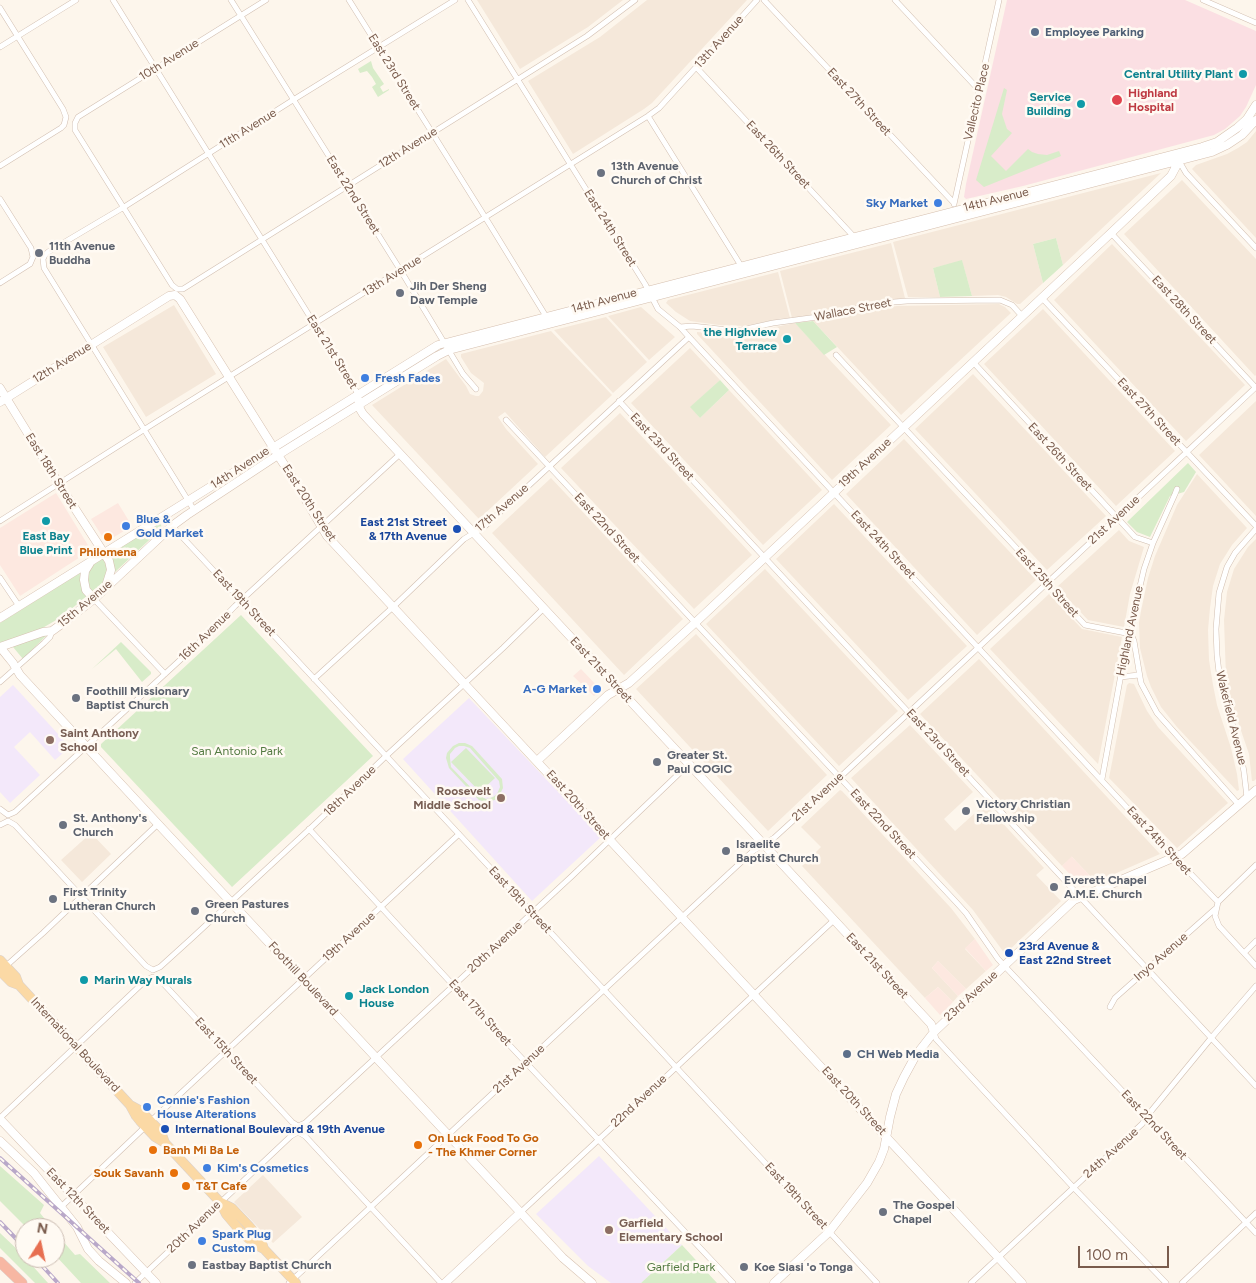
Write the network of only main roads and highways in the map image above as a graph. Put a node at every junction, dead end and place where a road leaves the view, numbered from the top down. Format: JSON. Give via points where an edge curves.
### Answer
{"nodes":[{"id":1,"x":1,"y":968,"type":"edge"},
{"id":2,"x":0,"y":1262,"type":"edge"},
{"id":3,"x":293,"y":1282,"type":"edge"},
{"id":4,"x":22,"y":1283,"type":"edge"}],
"edges":[{"from":1,"to":3,"type":"main road","name":"International Boulevard","via":[[16,977],[19,986],[136,1116],[161,1132],[165,1142],[220,1202],[226,1214],[256,1246],[264,1249]]},
{"from":2,"to":4,"type":"highway"}]}
